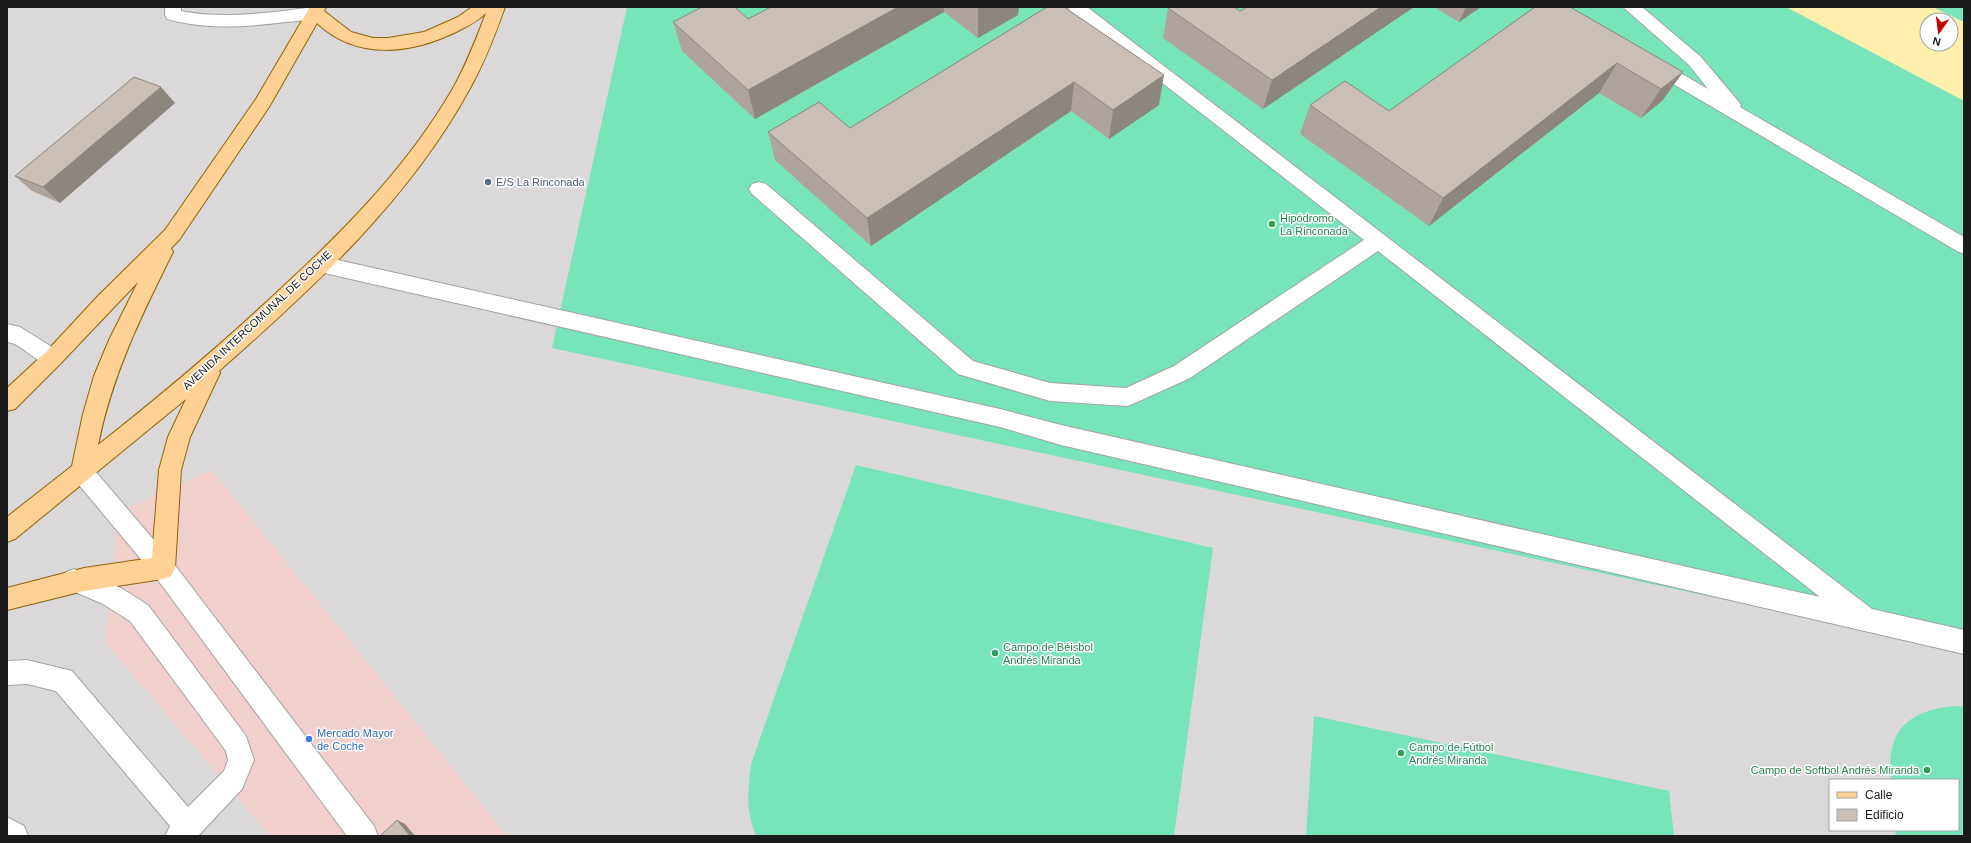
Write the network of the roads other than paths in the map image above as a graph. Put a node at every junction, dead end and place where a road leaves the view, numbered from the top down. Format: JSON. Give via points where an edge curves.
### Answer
{"nodes":[{"id":1,"x":172,"y":7,"type":"edge"},
{"id":2,"x":482,"y":7,"type":"edge"},
{"id":3,"x":497,"y":7,"type":"edge"},
{"id":4,"x":1076,"y":7,"type":"edge"},
{"id":5,"x":1632,"y":7,"type":"edge"},
{"id":6,"x":317,"y":10,"type":"edge"},
{"id":7,"x":1640,"y":58,"type":"edge"},
{"id":8,"x":1741,"y":116,"type":"junction"},
{"id":9,"x":759,"y":189,"type":"dead end"},
{"id":10,"x":172,"y":235,"type":"junction"},
{"id":11,"x":1378,"y":241,"type":"junction"},
{"id":12,"x":1964,"y":246,"type":"edge"},
{"id":13,"x":320,"y":264,"type":"junction"},
{"id":14,"x":7,"y":333,"type":"edge"},
{"id":15,"x":53,"y":358,"type":"junction"},
{"id":16,"x":217,"y":359,"type":"junction"},
{"id":17,"x":7,"y":402,"type":"edge"},
{"id":18,"x":82,"y":472,"type":"junction"},
{"id":19,"x":7,"y":530,"type":"edge"},
{"id":20,"x":163,"y":568,"type":"junction"},
{"id":21,"x":74,"y":580,"type":"junction"},
{"id":22,"x":7,"y":598,"type":"edge"},
{"id":23,"x":1868,"y":620,"type":"junction"},
{"id":24,"x":1964,"y":642,"type":"edge"},
{"id":25,"x":7,"y":673,"type":"edge"},
{"id":26,"x":7,"y":831,"type":"edge"},
{"id":27,"x":184,"y":831,"type":"edge"},
{"id":28,"x":14,"y":836,"type":"edge"},
{"id":29,"x":364,"y":836,"type":"edge"}],
"edges":[{"from":1,"to":6,"type":"street","via":[[173,15],[192,20],[219,22]]},
{"from":2,"to":6,"type":"main road","via":[[465,20],[427,37],[403,44],[381,45],[343,36]]},
{"from":3,"to":13,"type":"main road","name":"AVENIDA INTERCOMUNAL DE COCHE","via":[[460,90],[420,152],[373,209]]},
{"from":4,"to":11,"type":"street"},
{"from":5,"to":8,"type":"street","via":[[1695,61]]},
{"from":6,"to":10,"type":"main road","via":[[263,103]]},
{"from":7,"to":8,"type":"street"},
{"from":8,"to":12,"type":"street"},
{"from":9,"to":11,"type":"street","via":[[966,368],[1050,392],[1127,397],[1182,372]]},
{"from":10,"to":15,"type":"main road"},
{"from":10,"to":18,"type":"main road","via":[[120,340],[102,387],[88,436]]},
{"from":11,"to":23,"type":"street"},
{"from":13,"to":16,"type":"main road","name":"AVENIDA INTERCOMUNAL DE COCHE"},
{"from":13,"to":23,"type":"street","via":[[1000,418],[1069,437]]},
{"from":14,"to":15,"type":"street","via":[[13,333]]},
{"from":15,"to":17,"type":"main road"},
{"from":16,"to":18,"type":"main road","name":"AVENIDA INTERCOMUNAL DE COCHE"},
{"from":16,"to":20,"type":"main road","via":[[187,417],[170,470]]},
{"from":18,"to":19,"type":"main road","name":"AVENIDA INTERCOMUNAL DE COCHE"},
{"from":18,"to":20,"type":"street"},
{"from":20,"to":21,"type":"main road"},
{"from":20,"to":29,"type":"street"},
{"from":21,"to":22,"type":"main road"},
{"from":21,"to":27,"type":"street","via":[[112,596],[139,614],[237,746],[240,760],[233,780]]},
{"from":23,"to":24,"type":"street"},
{"from":25,"to":27,"type":"street","via":[[27,672],[63,680]]},
{"from":26,"to":28,"type":"street"}]}
